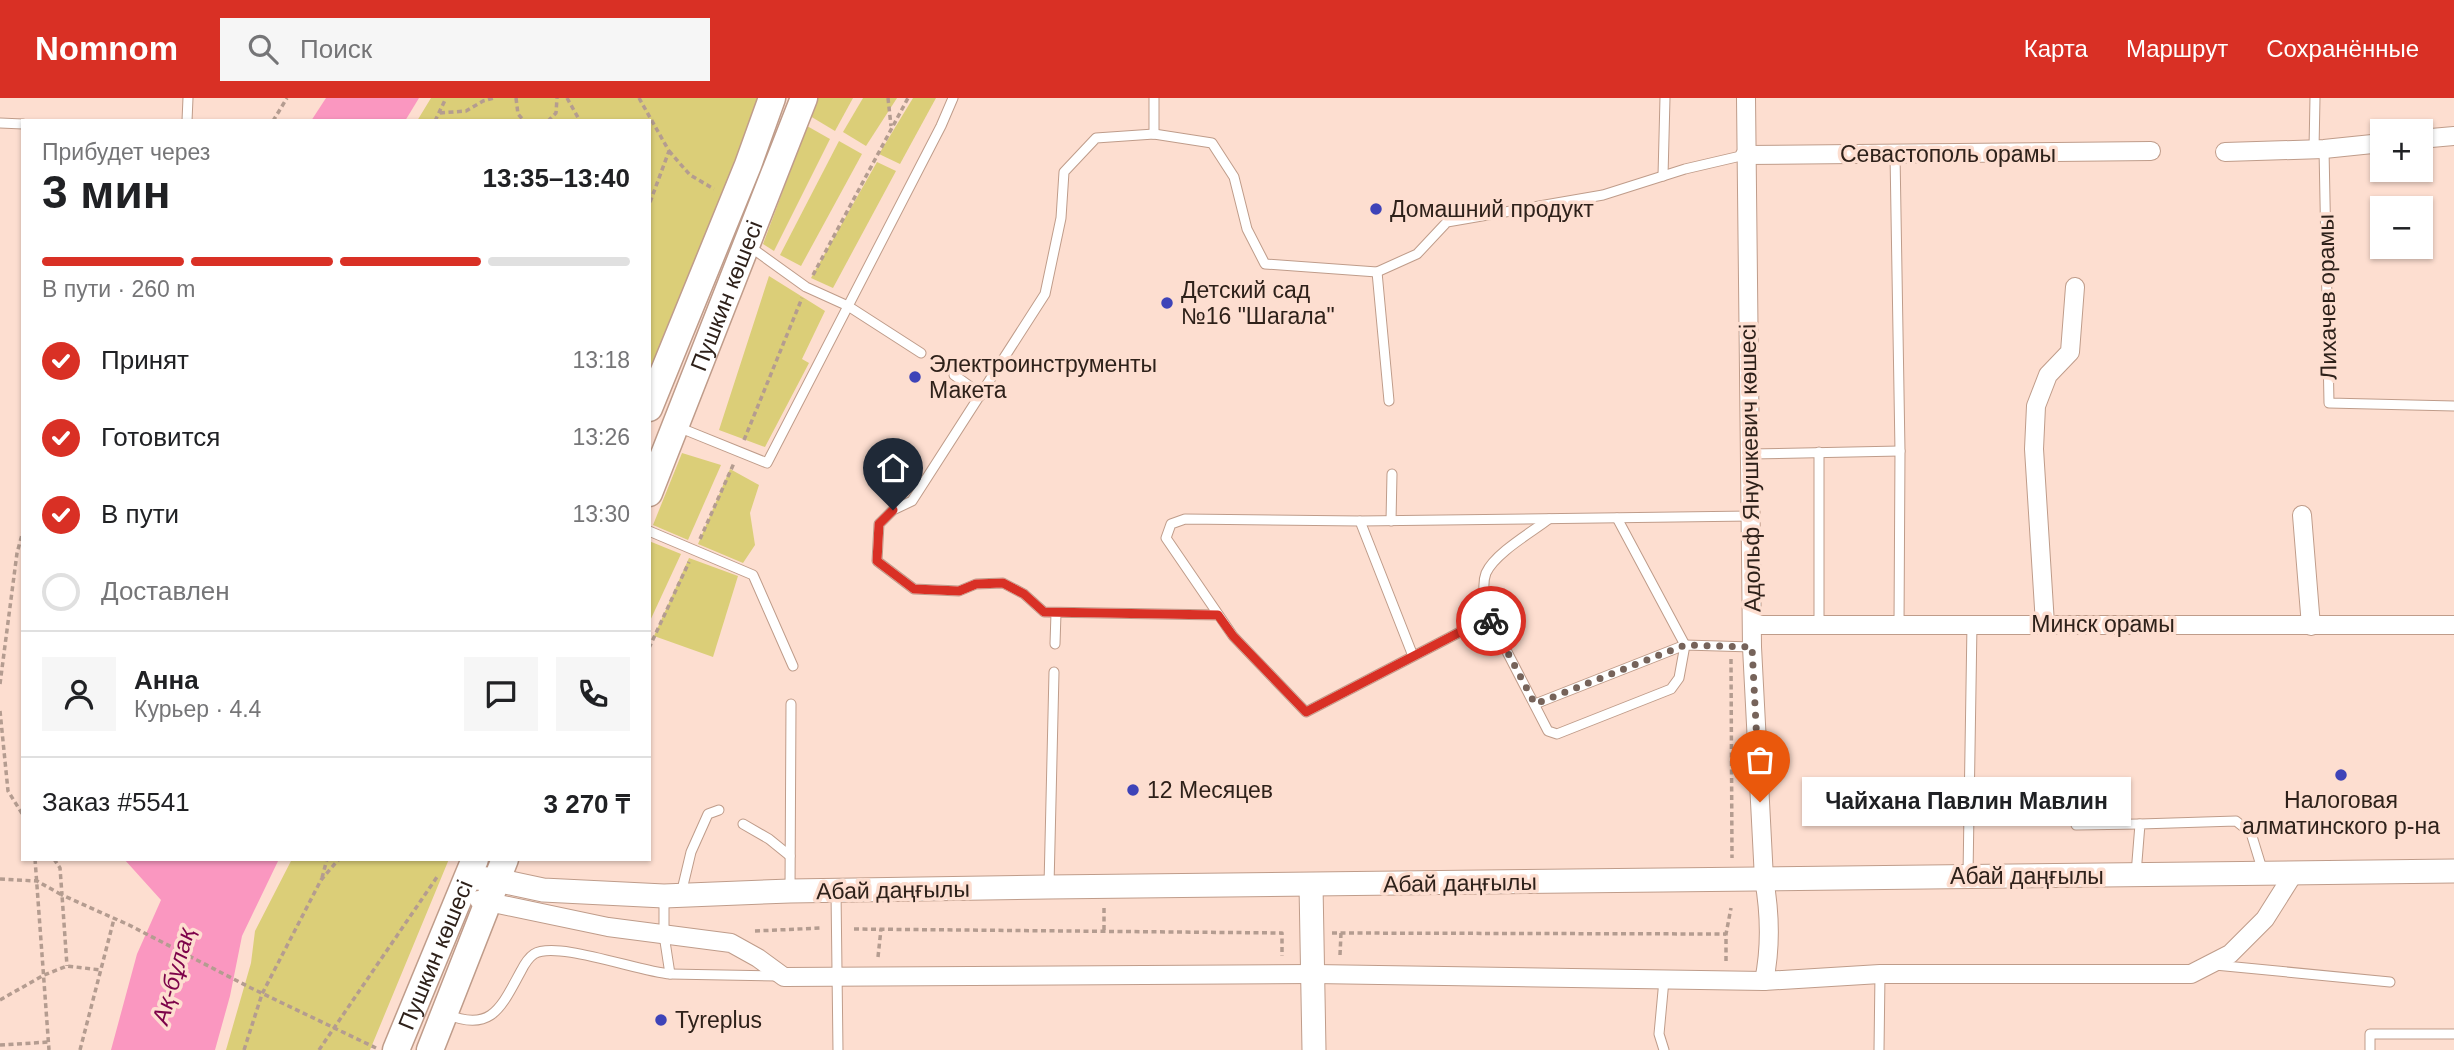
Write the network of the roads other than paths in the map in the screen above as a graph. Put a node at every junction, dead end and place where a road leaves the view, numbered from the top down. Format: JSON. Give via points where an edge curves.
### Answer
{"nodes":[{"id":1,"x":188,"y":98,"type":"edge"},
{"id":2,"x":772,"y":98,"type":"edge"},
{"id":3,"x":804,"y":98,"type":"edge"},
{"id":4,"x":953,"y":98,"type":"edge"},
{"id":5,"x":1154,"y":98,"type":"edge"},
{"id":6,"x":1665,"y":98,"type":"edge"},
{"id":7,"x":1746,"y":98,"type":"edge"},
{"id":8,"x":2315,"y":98,"type":"edge"},
{"id":9,"x":187,"y":119,"type":"edge"},
{"id":10,"x":0,"y":123,"type":"edge"},
{"id":11,"x":21,"y":124,"type":"edge"},
{"id":12,"x":1154,"y":134,"type":"junction"},
{"id":13,"x":2454,"y":136,"type":"edge"},
{"id":14,"x":2433,"y":138,"type":"edge"},
{"id":15,"x":2370,"y":144,"type":"edge"},
{"id":16,"x":2319,"y":149,"type":"junction"},
{"id":17,"x":2151,"y":151,"type":"dead end"},
{"id":18,"x":2225,"y":152,"type":"dead end"},
{"id":19,"x":1895,"y":154,"type":"junction"},
{"id":20,"x":1745,"y":155,"type":"junction"},
{"id":21,"x":1663,"y":176,"type":"junction"},
{"id":22,"x":748,"y":245,"type":"junction"},
{"id":23,"x":1377,"y":272,"type":"junction"},
{"id":24,"x":2075,"y":287,"type":"dead end"},
{"id":25,"x":848,"y":306,"type":"junction"},
{"id":26,"x":921,"y":353,"type":"dead end"},
{"id":27,"x":954,"y":375,"type":"dead end"},
{"id":28,"x":982,"y":395,"type":"junction"},
{"id":29,"x":1389,"y":401,"type":"dead end"},
{"id":30,"x":651,"y":403,"type":"edge"},
{"id":31,"x":2454,"y":406,"type":"edge"},
{"id":32,"x":676,"y":427,"type":"junction"},
{"id":33,"x":1900,"y":451,"type":"junction"},
{"id":34,"x":1819,"y":452,"type":"junction"},
{"id":35,"x":1750,"y":454,"type":"junction"},
{"id":36,"x":1392,"y":474,"type":"dead end"},
{"id":37,"x":651,"y":489,"type":"edge"},
{"id":38,"x":2302,"y":515,"type":"dead end"},
{"id":39,"x":1751,"y":516,"type":"junction"},
{"id":40,"x":1617,"y":518,"type":"junction"},
{"id":41,"x":1549,"y":519,"type":"junction"},
{"id":42,"x":1360,"y":521,"type":"junction"},
{"id":43,"x":1391,"y":521,"type":"junction"},
{"id":44,"x":651,"y":532,"type":"edge"},
{"id":45,"x":1056,"y":613,"type":"junction"},
{"id":46,"x":1218,"y":615,"type":"junction"},
{"id":47,"x":1489,"y":617,"type":"junction"},
{"id":48,"x":1899,"y":624,"type":"junction"},
{"id":49,"x":1972,"y":624,"type":"junction"},
{"id":50,"x":2045,"y":624,"type":"junction"},
{"id":51,"x":1752,"y":625,"type":"junction"},
{"id":52,"x":1819,"y":625,"type":"junction"},
{"id":53,"x":2454,"y":625,"type":"edge"},
{"id":54,"x":2311,"y":626,"type":"junction"},
{"id":55,"x":1055,"y":644,"type":"dead end"},
{"id":56,"x":1685,"y":645,"type":"junction"},
{"id":57,"x":1752,"y":647,"type":"junction"},
{"id":58,"x":1413,"y":656,"type":"junction"},
{"id":59,"x":793,"y":666,"type":"dead end"},
{"id":60,"x":1054,"y":672,"type":"dead end"},
{"id":61,"x":792,"y":704,"type":"dead end"},
{"id":62,"x":1535,"y":704,"type":"junction"},
{"id":63,"x":719,"y":810,"type":"dead end"},
{"id":64,"x":743,"y":824,"type":"dead end"},
{"id":65,"x":2140,"y":824,"type":"junction"},
{"id":66,"x":2076,"y":825,"type":"dead end"},
{"id":67,"x":790,"y":856,"type":"junction"},
{"id":68,"x":2454,"y":871,"type":"edge"},
{"id":69,"x":2264,"y":873,"type":"junction"},
{"id":70,"x":2294,"y":873,"type":"junction"},
{"id":71,"x":1968,"y":876,"type":"junction"},
{"id":72,"x":2136,"y":876,"type":"junction"},
{"id":73,"x":467,"y":878,"type":"edge"},
{"id":74,"x":1764,"y":879,"type":"junction"},
{"id":75,"x":496,"y":880,"type":"edge"},
{"id":76,"x":1311,"y":885,"type":"junction"},
{"id":77,"x":1048,"y":887,"type":"junction"},
{"id":78,"x":836,"y":890,"type":"junction"},
{"id":79,"x":790,"y":891,"type":"junction"},
{"id":80,"x":672,"y":896,"type":"junction"},
{"id":81,"x":664,"y":935,"type":"junction"},
{"id":82,"x":2210,"y":964,"type":"junction"},
{"id":83,"x":670,"y":974,"type":"junction"},
{"id":84,"x":1314,"y":974,"type":"junction"},
{"id":85,"x":1880,"y":974,"type":"junction"},
{"id":86,"x":837,"y":975,"type":"junction"},
{"id":87,"x":785,"y":976,"type":"junction"},
{"id":88,"x":1664,"y":980,"type":"junction"},
{"id":89,"x":1764,"y":981,"type":"junction"},
{"id":90,"x":2390,"y":982,"type":"dead end"},
{"id":91,"x":2454,"y":1034,"type":"edge"},
{"id":92,"x":439,"y":1035,"type":"edge"},
{"id":93,"x":396,"y":1050,"type":"edge"},
{"id":94,"x":838,"y":1050,"type":"edge"},
{"id":95,"x":1314,"y":1050,"type":"edge"},
{"id":96,"x":1664,"y":1050,"type":"edge"},
{"id":97,"x":1879,"y":1050,"type":"edge"},
{"id":98,"x":2370,"y":1050,"type":"edge"}],
"edges":[{"from":1,"to":9,"type":"lane"},
{"from":2,"to":30,"type":"main road","name":"Пушкин көшесі"},
{"from":3,"to":22,"type":"main road","name":"Пушкин көшесі"},
{"from":4,"to":25,"type":"lane"},
{"from":5,"to":12,"type":"lane"},
{"from":6,"to":21,"type":"lane"},
{"from":7,"to":20,"type":"street","name":"Адольф Янушкевич көшесі"},
{"from":8,"to":16,"type":"lane"},
{"from":10,"to":11,"type":"lane"},
{"from":12,"to":23,"type":"lane","via":[[1212,143],[1234,177],[1248,229],[1265,264]]},
{"from":12,"to":28,"type":"lane","via":[[1096,138],[1064,172],[1045,294]]},
{"from":13,"to":14,"type":"street"},
{"from":15,"to":16,"type":"street"},
{"from":16,"to":18,"type":"street"},
{"from":16,"to":31,"type":"lane","name":"Лихачев орамы","via":[[2329,403]]},
{"from":17,"to":19,"type":"street","name":"Севастополь орамы"},
{"from":19,"to":20,"type":"street","name":"Севастополь орамы"},
{"from":19,"to":33,"type":"lane"},
{"from":20,"to":21,"type":"lane"},
{"from":20,"to":35,"type":"street","name":"Адольф Янушкевич көшесі"},
{"from":21,"to":23,"type":"lane","via":[[1603,195],[1447,222],[1417,254]]},
{"from":22,"to":25,"type":"lane","via":[[806,287]]},
{"from":22,"to":32,"type":"main road","name":"Пушкин көшесі"},
{"from":23,"to":29,"type":"lane"},
{"from":24,"to":50,"type":"street","via":[[2070,352],[2048,375],[2036,406],[2034,449]]},
{"from":25,"to":26,"type":"lane"},
{"from":25,"to":32,"type":"lane","via":[[767,463]]},
{"from":27,"to":28,"type":"lane"},
{"from":28,"to":45,"type":"lane","via":[[912,501],[879,524],[877,561],[914,589],[959,591],[976,584],[1003,583],[1044,612]]},
{"from":32,"to":37,"type":"main road","name":"Пушкин көшесі"},
{"from":33,"to":34,"type":"lane"},
{"from":33,"to":48,"type":"lane"},
{"from":34,"to":35,"type":"lane"},
{"from":34,"to":52,"type":"lane"},
{"from":35,"to":39,"type":"street","name":"Адольф Янушкевич көшесі"},
{"from":36,"to":43,"type":"lane"},
{"from":38,"to":54,"type":"street"},
{"from":39,"to":40,"type":"lane"},
{"from":39,"to":51,"type":"street","name":"Адольф Янушкевич көшесі"},
{"from":40,"to":41,"type":"lane"},
{"from":40,"to":56,"type":"lane"},
{"from":41,"to":43,"type":"lane"},
{"from":41,"to":47,"type":"lane","via":[[1498,557],[1486,573]]},
{"from":42,"to":43,"type":"lane"},
{"from":42,"to":46,"type":"lane","via":[[1185,519],[1171,524],[1166,538]]},
{"from":42,"to":58,"type":"lane"},
{"from":44,"to":59,"type":"lane","via":[[752,575]]},
{"from":45,"to":46,"type":"lane"},
{"from":45,"to":55,"type":"lane"},
{"from":46,"to":58,"type":"lane","via":[[1306,712]]},
{"from":47,"to":58,"type":"lane"},
{"from":47,"to":62,"type":"lane"},
{"from":48,"to":49,"type":"street","name":"Минск орамы"},
{"from":48,"to":52,"type":"street","name":"Минск орамы"},
{"from":49,"to":50,"type":"street","name":"Минск орамы"},
{"from":49,"to":71,"type":"lane"},
{"from":50,"to":54,"type":"street","name":"Минск орамы"},
{"from":51,"to":52,"type":"street","name":"Минск орамы"},
{"from":51,"to":57,"type":"street","name":"Адольф Янушкевич көшесі"},
{"from":53,"to":54,"type":"street","name":"Минск орамы"},
{"from":56,"to":57,"type":"lane"},
{"from":56,"to":62,"type":"lane"},
{"from":56,"to":62,"type":"lane","via":[[1679,678],[1671,689],[1659,694],[1557,734],[1548,731]]},
{"from":57,"to":74,"type":"street","name":"Адольф Янушкевич көшесі"},
{"from":60,"to":77,"type":"lane"},
{"from":61,"to":67,"type":"lane"},
{"from":63,"to":80,"type":"lane","via":[[708,814]]},
{"from":64,"to":67,"type":"lane"},
{"from":65,"to":66,"type":"lane"},
{"from":65,"to":69,"type":"lane","via":[[2236,821],[2252,833]]},
{"from":65,"to":72,"type":"lane"},
{"from":67,"to":79,"type":"lane"},
{"from":68,"to":70,"type":"street","name":"Абай даңғылы"},
{"from":69,"to":70,"type":"street","name":"Абай даңғылы"},
{"from":69,"to":72,"type":"street","name":"Абай даңғылы"},
{"from":70,"to":82,"type":"street","via":[[2265,919],[2230,954]]},
{"from":71,"to":72,"type":"street","name":"Абай даңғылы"},
{"from":71,"to":74,"type":"street","name":"Абай даңғылы"},
{"from":73,"to":75,"type":"street","name":"Абай даңғылы"},
{"from":73,"to":93,"type":"main road","name":"Пушкин көшесі"},
{"from":74,"to":76,"type":"street","name":"Абай даңғылы"},
{"from":74,"to":89,"type":"street","name":"Адольф Янушкевич көшесі","via":[[1769,951]]},
{"from":75,"to":80,"type":"street","name":"Абай даңғылы","via":[[542,890]]},
{"from":75,"to":81,"type":"street","via":[[538,914]]},
{"from":75,"to":92,"type":"main road","name":"Пушкин көшесі"},
{"from":76,"to":77,"type":"street","name":"Абай даңғылы"},
{"from":76,"to":84,"type":"street"},
{"from":77,"to":78,"type":"street","name":"Абай даңғылы"},
{"from":78,"to":79,"type":"street","name":"Абай даңғылы"},
{"from":78,"to":86,"type":"lane"},
{"from":79,"to":80,"type":"street","name":"Абай даңғылы"},
{"from":80,"to":81,"type":"lane"},
{"from":81,"to":83,"type":"lane"},
{"from":81,"to":87,"type":"street","via":[[731,943]]},
{"from":82,"to":85,"type":"street","via":[[2191,974]]},
{"from":82,"to":90,"type":"lane"},
{"from":83,"to":87,"type":"lane"},
{"from":83,"to":92,"type":"lane","via":[[546,950],[526,962],[489,1019],[458,1019]]},
{"from":84,"to":86,"type":"street"},
{"from":84,"to":88,"type":"street"},
{"from":84,"to":95,"type":"street"},
{"from":85,"to":89,"type":"street"},
{"from":85,"to":97,"type":"lane"},
{"from":86,"to":87,"type":"street"},
{"from":86,"to":94,"type":"lane"},
{"from":88,"to":89,"type":"street"},
{"from":88,"to":96,"type":"lane","via":[[1659,1034]]},
{"from":91,"to":98,"type":"lane","via":[[2370,1034]]}]}
